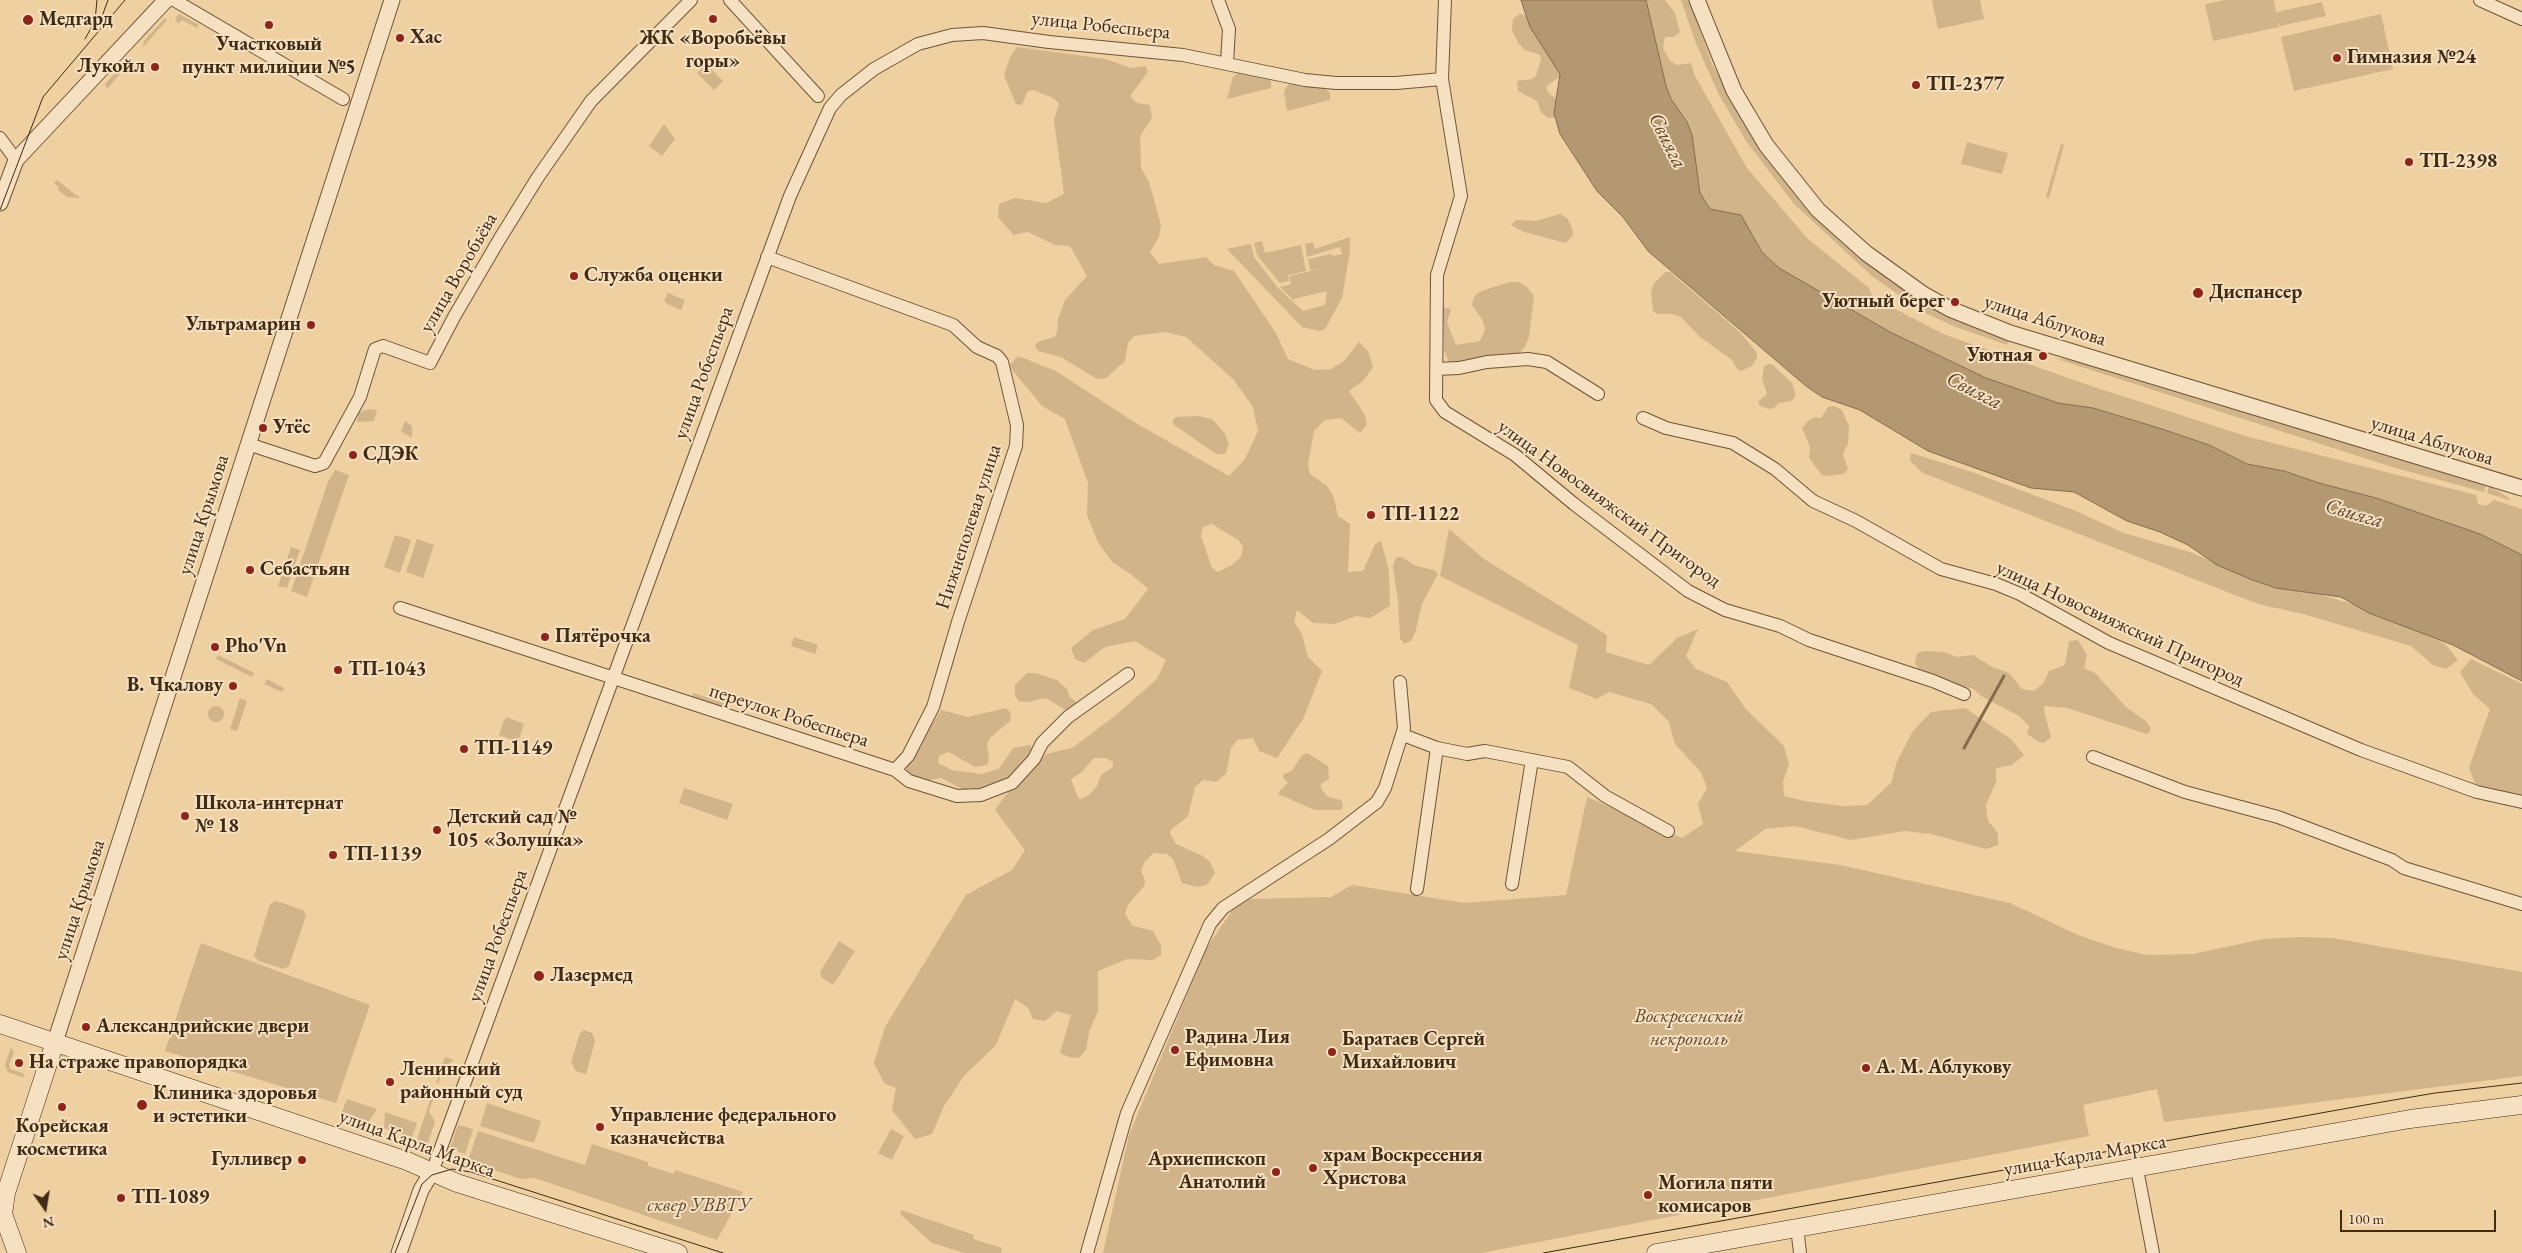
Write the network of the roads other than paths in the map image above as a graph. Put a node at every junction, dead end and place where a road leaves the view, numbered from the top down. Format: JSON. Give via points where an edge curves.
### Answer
{"nodes":[{"id":1,"x":166,"y":0,"type":"edge"},
{"id":2,"x":174,"y":0,"type":"edge"},
{"id":3,"x":392,"y":0,"type":"edge"},
{"id":4,"x":691,"y":0,"type":"edge"},
{"id":5,"x":730,"y":0,"type":"edge"},
{"id":6,"x":1218,"y":0,"type":"edge"},
{"id":7,"x":1445,"y":0,"type":"edge"},
{"id":8,"x":1697,"y":0,"type":"edge"},
{"id":9,"x":2480,"y":0,"type":"edge"},
{"id":10,"x":2522,"y":19,"type":"edge"},
{"id":11,"x":1227,"y":62,"type":"junction"},
{"id":12,"x":1442,"y":80,"type":"junction"},
{"id":13,"x":818,"y":96,"type":"dead end"},
{"id":14,"x":343,"y":99,"type":"dead end"},
{"id":15,"x":0,"y":138,"type":"edge"},
{"id":16,"x":16,"y":160,"type":"junction"},
{"id":17,"x":0,"y":203,"type":"edge"},
{"id":18,"x":767,"y":258,"type":"junction"},
{"id":19,"x":1436,"y":369,"type":"junction"},
{"id":20,"x":1598,"y":394,"type":"dead end"},
{"id":21,"x":1643,"y":418,"type":"dead end"},
{"id":22,"x":248,"y":444,"type":"junction"},
{"id":23,"x":2522,"y":488,"type":"edge"},
{"id":24,"x":400,"y":608,"type":"dead end"},
{"id":25,"x":1128,"y":674,"type":"dead end"},
{"id":26,"x":613,"y":679,"type":"junction"},
{"id":27,"x":1400,"y":682,"type":"dead end"},
{"id":28,"x":1964,"y":694,"type":"dead end"},
{"id":29,"x":1403,"y":735,"type":"junction"},
{"id":30,"x":1437,"y":748,"type":"junction"},
{"id":31,"x":2093,"y":757,"type":"dead end"},
{"id":32,"x":1532,"y":760,"type":"junction"},
{"id":33,"x":896,"y":770,"type":"junction"},
{"id":34,"x":2522,"y":802,"type":"edge"},
{"id":35,"x":1668,"y":831,"type":"dead end"},
{"id":36,"x":1512,"y":884,"type":"dead end"},
{"id":37,"x":1418,"y":888,"type":"dead end"},
{"id":38,"x":2522,"y":904,"type":"edge"},
{"id":39,"x":0,"y":1024,"type":"edge"},
{"id":40,"x":55,"y":1042,"type":"junction"},
{"id":41,"x":2522,"y":1105,"type":"edge"},
{"id":42,"x":2137,"y":1169,"type":"junction"},
{"id":43,"x":432,"y":1172,"type":"junction"},
{"id":44,"x":1797,"y":1227,"type":"junction"},
{"id":45,"x":17,"y":1253,"type":"edge"},
{"id":46,"x":399,"y":1253,"type":"edge"},
{"id":47,"x":678,"y":1253,"type":"edge"},
{"id":48,"x":1087,"y":1253,"type":"edge"},
{"id":49,"x":1656,"y":1253,"type":"edge"},
{"id":50,"x":1800,"y":1253,"type":"edge"},
{"id":51,"x":2153,"y":1253,"type":"edge"}],
"edges":[{"from":1,"to":16,"type":"street"},
{"from":2,"to":14,"type":"street"},
{"from":3,"to":22,"type":"street","name":"улица Крымова"},
{"from":4,"to":22,"type":"street","name":"улица Воробьёва","via":[[591,101],[498,240],[430,363],[383,346],[375,349],[360,397],[324,463],[315,466]]},
{"from":5,"to":13,"type":"street"},
{"from":6,"to":11,"type":"street","via":[[1229,29]]},
{"from":7,"to":12,"type":"street"},
{"from":8,"to":23,"type":"street","name":"улица Аблукова","via":[[1734,91],[1766,145],[1818,210],[1866,253],[1923,294],[1958,313],[2010,333]]},
{"from":9,"to":10,"type":"street"},
{"from":11,"to":12,"type":"street","name":"улица Робеспьера","via":[[1305,80],[1336,83]]},
{"from":11,"to":18,"type":"street","name":"улица Робеспьера","via":[[983,33],[952,35],[918,44],[874,69],[830,108],[796,181]]},
{"from":12,"to":19,"type":"street","via":[[1461,196],[1437,275]]},
{"from":15,"to":16,"type":"street"},
{"from":16,"to":17,"type":"street"},
{"from":18,"to":26,"type":"street","name":"улица Робеспьера"},
{"from":18,"to":33,"type":"street","name":"Нижнеполевая улица","via":[[953,325],[977,347],[997,356],[1002,362],[1017,426],[1016,446],[933,707],[908,756]]},
{"from":19,"to":20,"type":"street","via":[[1528,359],[1548,362]]},
{"from":19,"to":28,"type":"street","name":"улица Новосвияжский Пригород","via":[[1436,400],[1445,412],[1515,455],[1688,591],[1725,610],[1780,626],[1809,640]]},
{"from":21,"to":34,"type":"street","name":"улица Новосвияжский Пригород","via":[[1666,428],[1732,443],[1775,469],[1813,501],[1856,521],[1941,569],[2020,594],[2109,643],[2307,729],[2477,792]]},
{"from":22,"to":40,"type":"street","name":"улица Крымова"},
{"from":24,"to":26,"type":"street","name":"переулок Робеспьера"},
{"from":25,"to":33,"type":"street","name":"переулок Робеспьера","via":[[1068,717],[1042,743],[1034,759],[1012,783],[981,795],[957,796],[909,781]]},
{"from":26,"to":33,"type":"street","name":"переулок Робеспьера"},
{"from":26,"to":43,"type":"street","name":"улица Робеспьера"},
{"from":27,"to":29,"type":"street"},
{"from":29,"to":30,"type":"street"},
{"from":29,"to":48,"type":"street","via":[[1377,802],[1329,839],[1223,908],[1210,924],[1127,1113]]},
{"from":30,"to":32,"type":"street","via":[[1467,754],[1485,751]]},
{"from":30,"to":37,"type":"street"},
{"from":31,"to":38,"type":"street","via":[[2185,792],[2278,817],[2392,860],[2404,868]]},
{"from":32,"to":35,"type":"street","via":[[1568,767],[1605,796]]},
{"from":32,"to":36,"type":"street"},
{"from":39,"to":40,"type":"main road","name":"улица Карла Маркса"},
{"from":40,"to":43,"type":"main road","name":"улица Карла Маркса"},
{"from":40,"to":45,"type":"main road","via":[[6,1193],[3,1214]]},
{"from":41,"to":42,"type":"main road","name":"улица Карла Маркса","via":[[2410,1119]]},
{"from":42,"to":44,"type":"main road","name":"улица Карла Маркса"},
{"from":42,"to":51,"type":"street"},
{"from":43,"to":46,"type":"street","name":"улица Робеспьера","via":[[421,1190]]},
{"from":43,"to":47,"type":"main road","name":"улица Карла Маркса","via":[[457,1183]]},
{"from":44,"to":49,"type":"main road","name":"улица Карла Маркса"},
{"from":44,"to":50,"type":"street"}]}
